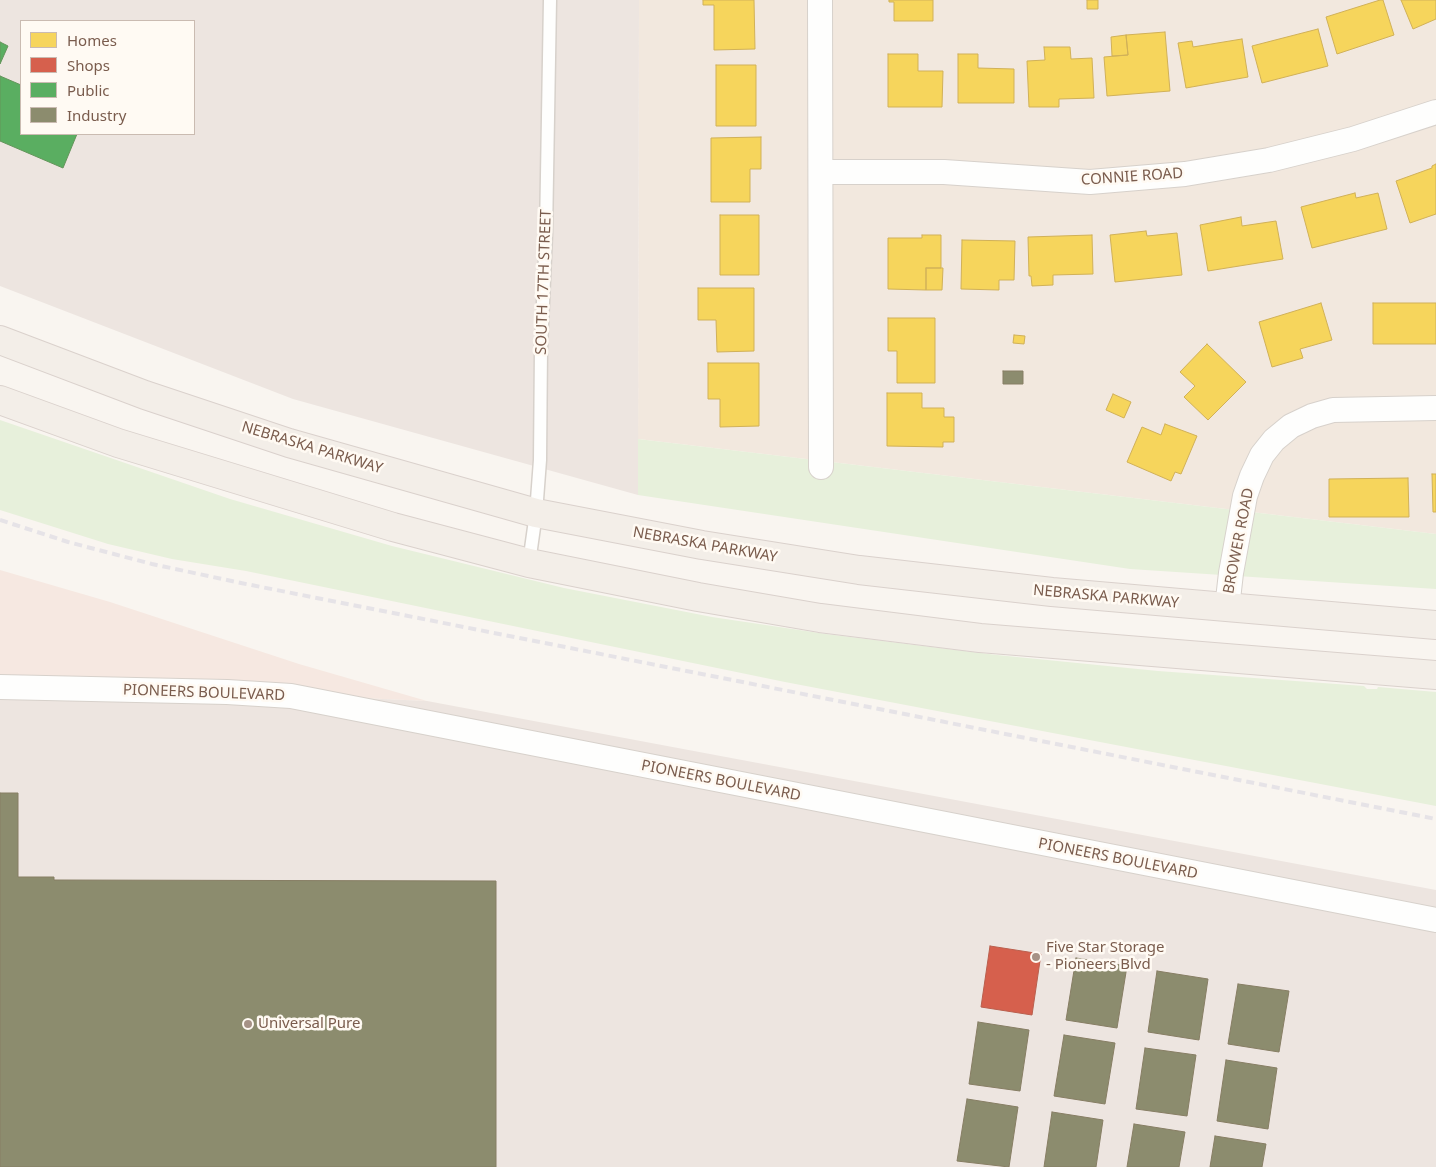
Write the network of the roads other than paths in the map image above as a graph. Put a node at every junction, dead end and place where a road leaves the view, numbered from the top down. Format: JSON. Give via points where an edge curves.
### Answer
{"nodes":[{"id":1,"x":550,"y":0,"type":"edge"},
{"id":2,"x":820,"y":0,"type":"edge"},
{"id":3,"x":1436,"y":112,"type":"edge"},
{"id":4,"x":821,"y":172,"type":"junction"},
{"id":5,"x":0,"y":340,"type":"edge"},
{"id":6,"x":0,"y":400,"type":"edge"},
{"id":7,"x":1436,"y":408,"type":"edge"},
{"id":8,"x":821,"y":467,"type":"dead end"},
{"id":9,"x":536,"y":513,"type":"junction"},
{"id":10,"x":529,"y":563,"type":"junction"},
{"id":11,"x":1227,"y":608,"type":"junction"},
{"id":12,"x":1436,"y":625,"type":"edge"},
{"id":13,"x":1436,"y":675,"type":"edge"},
{"id":14,"x":0,"y":687,"type":"edge"},
{"id":15,"x":1436,"y":920,"type":"edge"}],
"edges":[{"from":1,"to":9,"type":"lane","name":"SOUTH 17TH STREET","via":[[546,244]]},
{"from":2,"to":4,"type":"street"},
{"from":3,"to":4,"type":"street","name":"CONNIE ROAD","via":[[1353,139],[1270,160],[1184,174],[1090,182],[944,172]]},
{"from":4,"to":8,"type":"street"},
{"from":5,"to":9,"type":"main road","name":"NEBRASKA PARKWAY","via":[[145,395],[288,443]]},
{"from":6,"to":10,"type":"main road","via":[[238,482],[393,528]]},
{"from":7,"to":11,"type":"street","name":"BROWER ROAD","via":[[1332,410],[1291,426],[1274,440],[1262,455],[1245,496]]},
{"from":9,"to":10,"type":"lane","name":"SOUTH 17TH STREET"},
{"from":9,"to":11,"type":"main road","name":"NEBRASKA PARKWAY","via":[[702,546],[859,570],[988,586]]},
{"from":10,"to":13,"type":"main road","via":[[820,618],[980,638]]},
{"from":11,"to":12,"type":"main road","name":"NEBRASKA PARKWAY"},
{"from":14,"to":15,"type":"street","name":"PIONEERS BOULEVARD","via":[[291,696]]}]}
